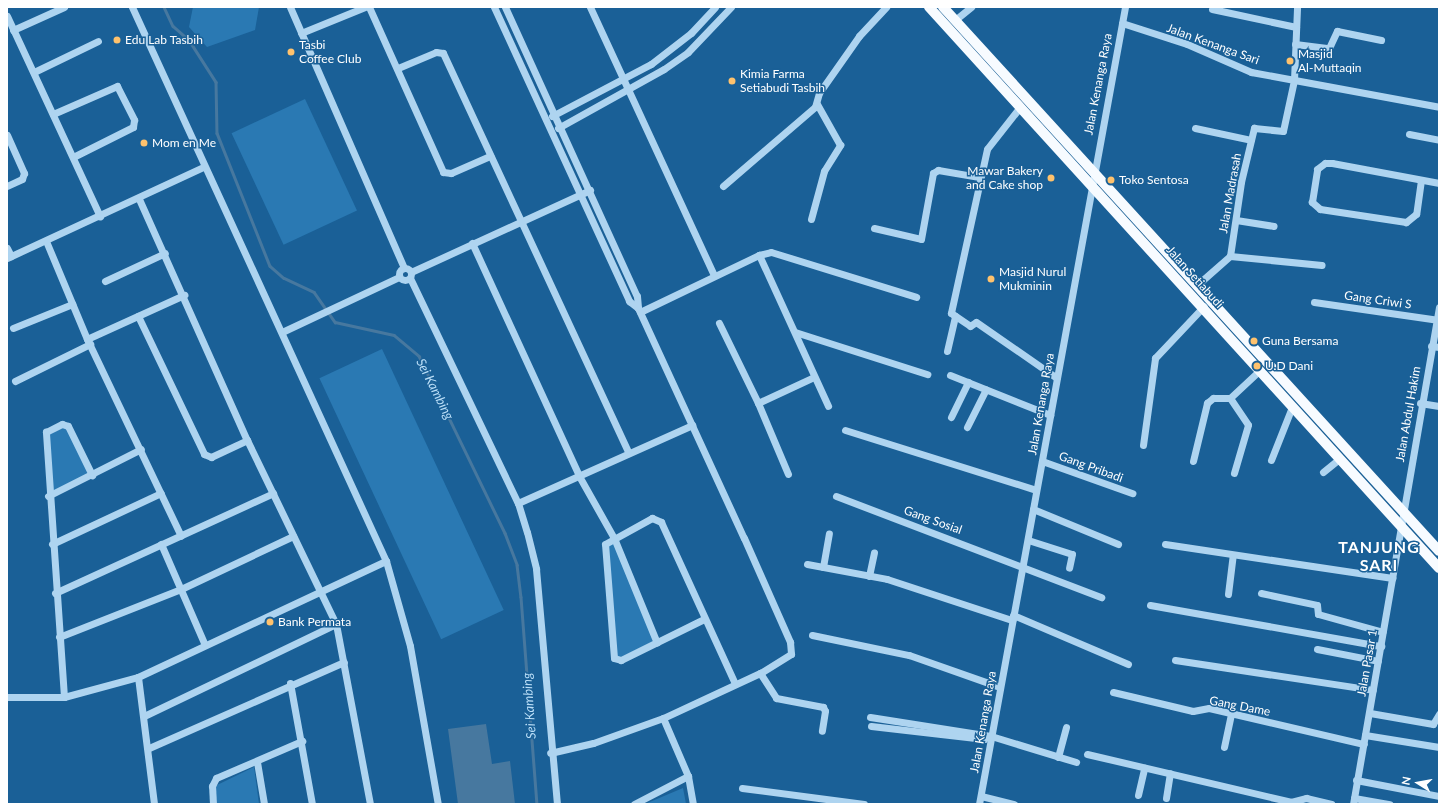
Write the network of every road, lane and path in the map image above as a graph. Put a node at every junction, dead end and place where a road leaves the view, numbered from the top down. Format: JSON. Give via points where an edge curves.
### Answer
{"nodes":[{"id":1,"x":64,"y":7,"type":"edge"},
{"id":2,"x":132,"y":7,"type":"edge"},
{"id":3,"x":290,"y":7,"type":"edge"},
{"id":4,"x":365,"y":7,"type":"edge"},
{"id":5,"x":369,"y":7,"type":"edge"},
{"id":6,"x":494,"y":7,"type":"edge"},
{"id":7,"x":505,"y":7,"type":"edge"},
{"id":8,"x":590,"y":7,"type":"edge"},
{"id":9,"x":715,"y":7,"type":"edge"},
{"id":10,"x":886,"y":7,"type":"edge"},
{"id":11,"x":928,"y":7,"type":"edge"},
{"id":12,"x":943,"y":7,"type":"edge"},
{"id":13,"x":971,"y":7,"type":"edge"},
{"id":14,"x":1125,"y":7,"type":"edge"},
{"id":15,"x":1297,"y":7,"type":"edge"},
{"id":16,"x":728,"y":8,"type":"edge"},
{"id":17,"x":1212,"y":9,"type":"dead end"},
{"id":18,"x":7,"y":16,"type":"edge"},
{"id":19,"x":955,"y":20,"type":"junction"},
{"id":20,"x":1122,"y":23,"type":"junction"},
{"id":21,"x":1296,"y":27,"type":"junction"},
{"id":22,"x":13,"y":30,"type":"junction"},
{"id":23,"x":301,"y":34,"type":"junction"},
{"id":24,"x":1381,"y":40,"type":"dead end"},
{"id":25,"x":98,"y":41,"type":"dead end"},
{"id":26,"x":1295,"y":44,"type":"junction"},
{"id":27,"x":398,"y":68,"type":"junction"},
{"id":28,"x":34,"y":72,"type":"junction"},
{"id":29,"x":624,"y":80,"type":"junction"},
{"id":30,"x":1294,"y":80,"type":"junction"},
{"id":31,"x":629,"y":90,"type":"junction"},
{"id":32,"x":817,"y":104,"type":"junction"},
{"id":33,"x":1020,"y":107,"type":"junction"},
{"id":34,"x":1439,"y":107,"type":"edge"},
{"id":35,"x":53,"y":114,"type":"junction"},
{"id":36,"x":556,"y":114,"type":"junction"},
{"id":37,"x":546,"y":118,"type":"junction"},
{"id":38,"x":561,"y":126,"type":"junction"},
{"id":39,"x":1195,"y":128,"type":"dead end"},
{"id":40,"x":552,"y":130,"type":"junction"},
{"id":41,"x":1410,"y":134,"type":"dead end"},
{"id":42,"x":7,"y":135,"type":"edge"},
{"id":43,"x":1251,"y":140,"type":"junction"},
{"id":44,"x":1439,"y":140,"type":"edge"},
{"id":45,"x":490,"y":156,"type":"junction"},
{"id":46,"x":73,"y":157,"type":"junction"},
{"id":47,"x":203,"y":167,"type":"junction"},
{"id":48,"x":1093,"y":171,"type":"junction"},
{"id":49,"x":978,"y":178,"type":"junction"},
{"id":50,"x":1421,"y":180,"type":"junction"},
{"id":51,"x":1439,"y":183,"type":"edge"},
{"id":52,"x":1091,"y":184,"type":"junction"},
{"id":53,"x":7,"y":186,"type":"edge"},
{"id":54,"x":723,"y":186,"type":"dead end"},
{"id":55,"x":590,"y":190,"type":"junction"},
{"id":56,"x":581,"y":194,"type":"junction"},
{"id":57,"x":139,"y":198,"type":"junction"},
{"id":58,"x":100,"y":216,"type":"junction"},
{"id":59,"x":811,"y":219,"type":"dead end"},
{"id":60,"x":522,"y":220,"type":"junction"},
{"id":61,"x":1236,"y":220,"type":"junction"},
{"id":62,"x":1274,"y":226,"type":"dead end"},
{"id":63,"x":874,"y":228,"type":"dead end"},
{"id":64,"x":46,"y":241,"type":"junction"},
{"id":65,"x":472,"y":244,"type":"junction"},
{"id":66,"x":7,"y":248,"type":"edge"},
{"id":67,"x":165,"y":253,"type":"junction"},
{"id":68,"x":759,"y":255,"type":"junction"},
{"id":69,"x":1230,"y":256,"type":"junction"},
{"id":70,"x":9,"y":257,"type":"edge"},
{"id":71,"x":1322,"y":265,"type":"dead end"},
{"id":72,"x":404,"y":268,"type":"junction"},
{"id":73,"x":411,"y":275,"type":"junction"},
{"id":74,"x":714,"y":275,"type":"junction"},
{"id":75,"x":399,"y":277,"type":"junction"},
{"id":76,"x":105,"y":281,"type":"dead end"},
{"id":77,"x":1197,"y":285,"type":"junction"},
{"id":78,"x":184,"y":295,"type":"junction"},
{"id":79,"x":916,"y":297,"type":"dead end"},
{"id":80,"x":1314,"y":302,"type":"dead end"},
{"id":81,"x":72,"y":304,"type":"junction"},
{"id":82,"x":1204,"y":306,"type":"junction"},
{"id":83,"x":1439,"y":307,"type":"edge"},
{"id":84,"x":639,"y":310,"type":"junction"},
{"id":85,"x":138,"y":316,"type":"junction"},
{"id":86,"x":955,"y":316,"type":"junction"},
{"id":87,"x":1438,"y":320,"type":"edge"},
{"id":88,"x":719,"y":323,"type":"dead end"},
{"id":89,"x":13,"y":328,"type":"dead end"},
{"id":90,"x":282,"y":332,"type":"junction"},
{"id":91,"x":795,"y":332,"type":"junction"},
{"id":92,"x":88,"y":341,"type":"junction"},
{"id":93,"x":1431,"y":346,"type":"junction"},
{"id":94,"x":1439,"y":348,"type":"edge"},
{"id":95,"x":947,"y":351,"type":"dead end"},
{"id":96,"x":1260,"y":370,"type":"junction"},
{"id":97,"x":1275,"y":371,"type":"junction"},
{"id":98,"x":926,"y":374,"type":"dead end"},
{"id":99,"x":950,"y":375,"type":"dead end"},
{"id":100,"x":814,"y":377,"type":"junction"},
{"id":101,"x":1056,"y":378,"type":"junction"},
{"id":102,"x":1267,"y":378,"type":"junction"},
{"id":103,"x":15,"y":380,"type":"dead end"},
{"id":104,"x":968,"y":382,"type":"junction"},
{"id":105,"x":986,"y":389,"type":"junction"},
{"id":106,"x":1230,"y":398,"type":"junction"},
{"id":107,"x":758,"y":403,"type":"junction"},
{"id":108,"x":1420,"y":403,"type":"junction"},
{"id":109,"x":828,"y":406,"type":"dead end"},
{"id":110,"x":1439,"y":406,"type":"edge"},
{"id":111,"x":1292,"y":407,"type":"junction"},
{"id":112,"x":1050,"y":415,"type":"junction"},
{"id":113,"x":950,"y":417,"type":"dead end"},
{"id":114,"x":692,"y":424,"type":"junction"},
{"id":115,"x":967,"y":427,"type":"dead end"},
{"id":116,"x":845,"y":430,"type":"dead end"},
{"id":117,"x":247,"y":440,"type":"junction"},
{"id":118,"x":1143,"y":445,"type":"dead end"},
{"id":119,"x":141,"y":450,"type":"junction"},
{"id":120,"x":629,"y":452,"type":"junction"},
{"id":121,"x":1339,"y":459,"type":"junction"},
{"id":122,"x":1271,"y":460,"type":"dead end"},
{"id":123,"x":1042,"y":461,"type":"junction"},
{"id":124,"x":1193,"y":461,"type":"dead end"},
{"id":125,"x":1323,"y":472,"type":"dead end"},
{"id":126,"x":1234,"y":473,"type":"dead end"},
{"id":127,"x":788,"y":474,"type":"dead end"},
{"id":128,"x":92,"y":475,"type":"junction"},
{"id":129,"x":579,"y":476,"type":"junction"},
{"id":130,"x":1036,"y":490,"type":"junction"},
{"id":131,"x":161,"y":493,"type":"junction"},
{"id":132,"x":273,"y":493,"type":"junction"},
{"id":133,"x":1132,"y":493,"type":"dead end"},
{"id":134,"x":48,"y":496,"type":"junction"},
{"id":135,"x":836,"y":496,"type":"dead end"},
{"id":136,"x":518,"y":503,"type":"junction"},
{"id":137,"x":1034,"y":509,"type":"junction"},
{"id":138,"x":1403,"y":512,"type":"junction"},
{"id":139,"x":1401,"y":526,"type":"junction"},
{"id":140,"x":829,"y":534,"type":"dead end"},
{"id":141,"x":181,"y":536,"type":"junction"},
{"id":142,"x":293,"y":536,"type":"junction"},
{"id":143,"x":614,"y":538,"type":"junction"},
{"id":144,"x":1028,"y":540,"type":"junction"},
{"id":145,"x":52,"y":544,"type":"junction"},
{"id":146,"x":161,"y":544,"type":"junction"},
{"id":147,"x":1118,"y":544,"type":"dead end"},
{"id":148,"x":1165,"y":544,"type":"dead end"},
{"id":149,"x":1439,"y":550,"type":"edge"},
{"id":150,"x":874,"y":554,"type":"dead end"},
{"id":151,"x":1233,"y":556,"type":"junction"},
{"id":152,"x":386,"y":561,"type":"junction"},
{"id":153,"x":807,"y":564,"type":"dead end"},
{"id":154,"x":1023,"y":565,"type":"junction"},
{"id":155,"x":823,"y":567,"type":"junction"},
{"id":156,"x":1069,"y":568,"type":"dead end"},
{"id":157,"x":1439,"y":568,"type":"edge"},
{"id":158,"x":869,"y":576,"type":"junction"},
{"id":159,"x":1392,"y":578,"type":"junction"},
{"id":160,"x":181,"y":589,"type":"junction"},
{"id":161,"x":321,"y":589,"type":"junction"},
{"id":162,"x":55,"y":593,"type":"junction"},
{"id":163,"x":1261,"y":593,"type":"dead end"},
{"id":164,"x":1228,"y":594,"type":"dead end"},
{"id":165,"x":1101,"y":598,"type":"dead end"},
{"id":166,"x":1150,"y":605,"type":"dead end"},
{"id":167,"x":1013,"y":617,"type":"junction"},
{"id":168,"x":704,"y":619,"type":"junction"},
{"id":169,"x":336,"y":624,"type":"junction"},
{"id":170,"x":1383,"y":632,"type":"junction"},
{"id":171,"x":812,"y":635,"type":"dead end"},
{"id":172,"x":59,"y":637,"type":"junction"},
{"id":173,"x":657,"y":643,"type":"junction"},
{"id":174,"x":205,"y":645,"type":"junction"},
{"id":175,"x":1381,"y":646,"type":"junction"},
{"id":176,"x":1317,"y":649,"type":"dead end"},
{"id":177,"x":1175,"y":660,"type":"dead end"},
{"id":178,"x":1378,"y":661,"type":"junction"},
{"id":179,"x":344,"y":662,"type":"junction"},
{"id":180,"x":1128,"y":664,"type":"dead end"},
{"id":181,"x":760,"y":673,"type":"junction"},
{"id":182,"x":138,"y":677,"type":"junction"},
{"id":183,"x":290,"y":683,"type":"junction"},
{"id":184,"x":735,"y":684,"type":"junction"},
{"id":185,"x":1000,"y":687,"type":"junction"},
{"id":186,"x":1373,"y":690,"type":"junction"},
{"id":187,"x":1113,"y":692,"type":"dead end"},
{"id":188,"x":7,"y":697,"type":"edge"},
{"id":189,"x":64,"y":697,"type":"junction"},
{"id":190,"x":1231,"y":713,"type":"junction"},
{"id":191,"x":1370,"y":713,"type":"junction"},
{"id":192,"x":1439,"y":714,"type":"edge"},
{"id":193,"x":144,"y":716,"type":"junction"},
{"id":194,"x":870,"y":717,"type":"dead end"},
{"id":195,"x":663,"y":718,"type":"junction"},
{"id":196,"x":871,"y":726,"type":"dead end"},
{"id":197,"x":1066,"y":727,"type":"dead end"},
{"id":198,"x":822,"y":731,"type":"dead end"},
{"id":199,"x":1365,"y":734,"type":"junction"},
{"id":200,"x":991,"y":738,"type":"junction"},
{"id":201,"x":302,"y":741,"type":"junction"},
{"id":202,"x":1364,"y":744,"type":"junction"},
{"id":203,"x":1439,"y":746,"type":"edge"},
{"id":204,"x":1224,"y":747,"type":"dead end"},
{"id":205,"x":149,"y":748,"type":"junction"},
{"id":206,"x":550,"y":754,"type":"junction"},
{"id":207,"x":1087,"y":754,"type":"dead end"},
{"id":208,"x":1058,"y":757,"type":"junction"},
{"id":209,"x":257,"y":762,"type":"junction"},
{"id":210,"x":1076,"y":762,"type":"dead end"},
{"id":211,"x":1144,"y":768,"type":"junction"},
{"id":212,"x":1170,"y":773,"type":"junction"},
{"id":213,"x":688,"y":776,"type":"junction"},
{"id":214,"x":1356,"y":780,"type":"junction"},
{"id":215,"x":742,"y":788,"type":"dead end"},
{"id":216,"x":1138,"y":795,"type":"dead end"},
{"id":217,"x":981,"y":796,"type":"junction"},
{"id":218,"x":1439,"y":796,"type":"edge"},
{"id":219,"x":1166,"y":798,"type":"dead end"},
{"id":220,"x":1353,"y":801,"type":"edge"},
{"id":221,"x":154,"y":804,"type":"edge"},
{"id":222,"x":213,"y":804,"type":"edge"},
{"id":223,"x":264,"y":804,"type":"edge"},
{"id":224,"x":312,"y":804,"type":"edge"},
{"id":225,"x":370,"y":804,"type":"edge"},
{"id":226,"x":438,"y":804,"type":"edge"},
{"id":227,"x":557,"y":804,"type":"edge"},
{"id":228,"x":634,"y":804,"type":"edge"},
{"id":229,"x":693,"y":804,"type":"edge"},
{"id":230,"x":864,"y":804,"type":"edge"},
{"id":231,"x":979,"y":804,"type":"edge"},
{"id":232,"x":1014,"y":804,"type":"edge"},
{"id":233,"x":1331,"y":804,"type":"edge"},
{"id":234,"x":1389,"y":804,"type":"edge"}],
"edges":[{"from":1,"to":22,"type":"street"},
{"from":2,"to":47,"type":"street"},
{"from":3,"to":23,"type":"street"},
{"from":4,"to":23,"type":"street"},
{"from":5,"to":27,"type":"street"},
{"from":6,"to":37,"type":"street"},
{"from":7,"to":36,"type":"street"},
{"from":8,"to":29,"type":"street"},
{"from":9,"to":29,"type":"street","via":[[681,41]]},
{"from":10,"to":32,"type":"street","via":[[859,36],[819,93]]},
{"from":11,"to":33,"type":"main road","name":"Jalan Setiabudi"},
{"from":12,"to":19,"type":"main road","name":"Jalan Setiabudi"},
{"from":13,"to":19,"type":"street"},
{"from":14,"to":20,"type":"street","name":"Jalan Kenanga Raya"},
{"from":15,"to":21,"type":"street"},
{"from":16,"to":31,"type":"street","via":[[688,52]]},
{"from":17,"to":21,"type":"street"},
{"from":18,"to":22,"type":"street"},
{"from":19,"to":48,"type":"main road","name":"Jalan Setiabudi"},
{"from":20,"to":30,"type":"street","name":"Jalan Kenanga Sari","via":[[1187,44],[1238,68]]},
{"from":20,"to":48,"type":"street","name":"Jalan Kenanga Raya"},
{"from":21,"to":26,"type":"street"},
{"from":22,"to":28,"type":"street"},
{"from":23,"to":72,"type":"street"},
{"from":24,"to":26,"type":"street","via":[[1337,31],[1329,48]]},
{"from":25,"to":28,"type":"street"},
{"from":26,"to":30,"type":"street"},
{"from":27,"to":45,"type":"street","via":[[436,52],[443,53]]},
{"from":27,"to":45,"type":"street","via":[[444,172],[451,173]]},
{"from":28,"to":35,"type":"street"},
{"from":29,"to":31,"type":"street"},
{"from":29,"to":36,"type":"street"},
{"from":30,"to":34,"type":"street","name":"Jalan Kenanga Sari"},
{"from":30,"to":43,"type":"street","name":"Jalan Madrasah","via":[[1283,131],[1257,126]]},
{"from":31,"to":38,"type":"street"},
{"from":31,"to":74,"type":"street"},
{"from":32,"to":54,"type":"street"},
{"from":32,"to":59,"type":"street","via":[[840,145],[824,171]]},
{"from":33,"to":49,"type":"street","via":[[989,143]]},
{"from":33,"to":52,"type":"main road","name":"Jalan Setiabudi"},
{"from":35,"to":46,"type":"street"},
{"from":35,"to":46,"type":"street","via":[[117,86],[134,120],[133,127]]},
{"from":36,"to":37,"type":"street"},
{"from":36,"to":38,"type":"street"},
{"from":37,"to":40,"type":"street"},
{"from":38,"to":40,"type":"street"},
{"from":38,"to":55,"type":"street"},
{"from":39,"to":43,"type":"street"},
{"from":40,"to":56,"type":"street"},
{"from":41,"to":44,"type":"street"},
{"from":42,"to":53,"type":"street","via":[[24,173],[22,179]]},
{"from":43,"to":61,"type":"street","name":"Jalan Madrasah"},
{"from":45,"to":60,"type":"street"},
{"from":46,"to":58,"type":"street"},
{"from":47,"to":57,"type":"street"},
{"from":47,"to":90,"type":"street"},
{"from":48,"to":52,"type":"street","name":"Jalan Kenanga Raya"},
{"from":48,"to":77,"type":"main road","name":"Jalan Setiabudi"},
{"from":49,"to":63,"type":"street","via":[[938,170],[933,172],[921,238]]},
{"from":49,"to":86,"type":"street","via":[[964,264],[951,311]]},
{"from":50,"to":50,"type":"street","via":[[1325,163],[1317,169],[1312,202],[1320,209],[1406,222],[1416,214]]},
{"from":50,"to":51,"type":"street"},
{"from":52,"to":82,"type":"main road","name":"Jalan Setiabudi"},
{"from":52,"to":101,"type":"street","name":"Jalan Kenanga Raya"},
{"from":55,"to":56,"type":"street"},
{"from":55,"to":84,"type":"street","via":[[637,296]]},
{"from":56,"to":60,"type":"street"},
{"from":56,"to":84,"type":"street","via":[[629,301]]},
{"from":57,"to":58,"type":"street"},
{"from":57,"to":67,"type":"street"},
{"from":58,"to":64,"type":"street"},
{"from":60,"to":65,"type":"street"},
{"from":60,"to":120,"type":"street"},
{"from":61,"to":62,"type":"street"},
{"from":61,"to":69,"type":"street","name":"Jalan Madrasah"},
{"from":64,"to":70,"type":"street"},
{"from":64,"to":81,"type":"street"},
{"from":65,"to":73,"type":"street"},
{"from":65,"to":129,"type":"street"},
{"from":66,"to":70,"type":"street"},
{"from":67,"to":76,"type":"street"},
{"from":67,"to":78,"type":"street"},
{"from":68,"to":74,"type":"street"},
{"from":68,"to":79,"type":"street","via":[[774,252]]},
{"from":68,"to":91,"type":"street"},
{"from":69,"to":71,"type":"street"},
{"from":69,"to":77,"type":"street"},
{"from":72,"to":73,"type":"street"},
{"from":72,"to":75,"type":"street"},
{"from":73,"to":75,"type":"street","via":[[406,281]]},
{"from":73,"to":136,"type":"street"},
{"from":74,"to":84,"type":"street"},
{"from":75,"to":90,"type":"street"},
{"from":77,"to":97,"type":"main road","name":"Jalan Setiabudi"},
{"from":78,"to":85,"type":"street"},
{"from":78,"to":117,"type":"street"},
{"from":80,"to":87,"type":"street","name":"Gang Criwi S"},
{"from":81,"to":89,"type":"street"},
{"from":81,"to":92,"type":"street"},
{"from":82,"to":96,"type":"main road","name":"Jalan Setiabudi"},
{"from":82,"to":118,"type":"street","via":[[1155,358]]},
{"from":83,"to":87,"type":"street","name":"Jalan Abdul Hakim"},
{"from":84,"to":114,"type":"street"},
{"from":85,"to":92,"type":"street"},
{"from":85,"to":117,"type":"street","via":[[204,454],[211,457]]},
{"from":86,"to":95,"type":"street"},
{"from":86,"to":101,"type":"street","via":[[970,326],[976,322]]},
{"from":87,"to":93,"type":"street","name":"Jalan Abdul Hakim"},
{"from":88,"to":107,"type":"street"},
{"from":90,"to":152,"type":"street"},
{"from":91,"to":98,"type":"street"},
{"from":91,"to":100,"type":"street"},
{"from":92,"to":103,"type":"street"},
{"from":92,"to":119,"type":"street"},
{"from":93,"to":94,"type":"street"},
{"from":93,"to":108,"type":"street","name":"Jalan Abdul Hakim"},
{"from":96,"to":102,"type":"main road","name":"Jalan Setiabudi"},
{"from":96,"to":106,"type":"street"},
{"from":97,"to":102,"type":"main road"},
{"from":97,"to":138,"type":"main road","name":"Jalan Setiabudi"},
{"from":99,"to":104,"type":"street"},
{"from":100,"to":107,"type":"street"},
{"from":100,"to":109,"type":"street"},
{"from":101,"to":112,"type":"street","name":"Jalan Kenanga Raya"},
{"from":102,"to":111,"type":"main road","name":"Jalan Setiabudi"},
{"from":104,"to":105,"type":"street"},
{"from":104,"to":113,"type":"street"},
{"from":105,"to":112,"type":"street"},
{"from":105,"to":115,"type":"street"},
{"from":106,"to":124,"type":"street","via":[[1212,398],[1207,403]]},
{"from":106,"to":126,"type":"street","via":[[1248,423]]},
{"from":107,"to":127,"type":"street"},
{"from":108,"to":110,"type":"street"},
{"from":108,"to":138,"type":"street","name":"Jalan Abdul Hakim"},
{"from":111,"to":121,"type":"main road","name":"Jalan Setiabudi"},
{"from":111,"to":122,"type":"street"},
{"from":112,"to":123,"type":"street","name":"Jalan Kenanga Raya"},
{"from":114,"to":120,"type":"street"},
{"from":114,"to":181,"type":"street","via":[[790,642],[790,656]]},
{"from":116,"to":130,"type":"street"},
{"from":117,"to":132,"type":"street"},
{"from":119,"to":128,"type":"street"},
{"from":119,"to":131,"type":"street"},
{"from":120,"to":129,"type":"street"},
{"from":121,"to":125,"type":"street"},
{"from":121,"to":139,"type":"main road","name":"Jalan Setiabudi"},
{"from":123,"to":130,"type":"street","name":"Jalan Kenanga Raya"},
{"from":123,"to":133,"type":"street","name":"Gang Pribadi"},
{"from":128,"to":134,"type":"street"},
{"from":128,"to":134,"type":"street","via":[[68,426],[52,428],[44,436]]},
{"from":129,"to":136,"type":"street"},
{"from":129,"to":143,"type":"street"},
{"from":130,"to":137,"type":"street","name":"Jalan Kenanga Raya"},
{"from":131,"to":141,"type":"street"},
{"from":131,"to":145,"type":"street"},
{"from":132,"to":141,"type":"street"},
{"from":132,"to":142,"type":"street"},
{"from":134,"to":145,"type":"street"},
{"from":135,"to":154,"type":"street","name":"Gang Sosial"},
{"from":136,"to":206,"type":"street","via":[[536,569]]},
{"from":137,"to":144,"type":"street","name":"Jalan Kenanga Raya"},
{"from":137,"to":147,"type":"street"},
{"from":138,"to":139,"type":"street","name":"Jalan Abdul Hakim"},
{"from":138,"to":149,"type":"main road","name":"Jalan Setiabudi"},
{"from":139,"to":157,"type":"main road","name":"Jalan Setiabudi"},
{"from":139,"to":159,"type":"street","name":"Jalan Pasar 1"},
{"from":140,"to":155,"type":"street"},
{"from":141,"to":146,"type":"street"},
{"from":142,"to":160,"type":"street"},
{"from":142,"to":161,"type":"street"},
{"from":143,"to":168,"type":"street","via":[[652,518],[658,519]]},
{"from":143,"to":173,"type":"street"},
{"from":143,"to":173,"type":"street","via":[[605,545],[614,658],[621,660]]},
{"from":144,"to":154,"type":"street","name":"Jalan Kenanga Raya"},
{"from":144,"to":156,"type":"street","via":[[1072,554]]},
{"from":145,"to":162,"type":"street"},
{"from":146,"to":160,"type":"street"},
{"from":146,"to":162,"type":"street"},
{"from":148,"to":151,"type":"street"},
{"from":150,"to":158,"type":"street"},
{"from":151,"to":159,"type":"street"},
{"from":151,"to":164,"type":"street"},
{"from":152,"to":161,"type":"street"},
{"from":152,"to":226,"type":"street","via":[[410,646]]},
{"from":153,"to":155,"type":"street"},
{"from":154,"to":165,"type":"street","name":"Gang Sosial"},
{"from":154,"to":167,"type":"street","name":"Jalan Kenanga Raya"},
{"from":155,"to":158,"type":"street"},
{"from":158,"to":167,"type":"street"},
{"from":159,"to":170,"type":"street","name":"Jalan Pasar 1"},
{"from":160,"to":172,"type":"street"},
{"from":160,"to":174,"type":"street"},
{"from":161,"to":169,"type":"street"},
{"from":161,"to":174,"type":"street"},
{"from":162,"to":172,"type":"street"},
{"from":163,"to":170,"type":"street","via":[[1317,605],[1318,614]]},
{"from":166,"to":175,"type":"street"},
{"from":167,"to":180,"type":"street"},
{"from":167,"to":185,"type":"street","name":"Jalan Kenanga Raya"},
{"from":168,"to":173,"type":"street"},
{"from":168,"to":184,"type":"street"},
{"from":169,"to":179,"type":"street"},
{"from":169,"to":193,"type":"street"},
{"from":170,"to":175,"type":"street","name":"Jalan Pasar 1"},
{"from":171,"to":185,"type":"street","via":[[909,656]]},
{"from":172,"to":189,"type":"street"},
{"from":174,"to":182,"type":"street"},
{"from":175,"to":178,"type":"street","name":"Jalan Pasar 1"},
{"from":176,"to":178,"type":"street"},
{"from":177,"to":186,"type":"street"},
{"from":178,"to":186,"type":"street","name":"Jalan Pasar 1"},
{"from":179,"to":183,"type":"street"},
{"from":179,"to":225,"type":"street"},
{"from":181,"to":184,"type":"street"},
{"from":181,"to":198,"type":"street","via":[[776,698],[822,707],[825,711]]},
{"from":182,"to":189,"type":"street"},
{"from":182,"to":193,"type":"street"},
{"from":183,"to":201,"type":"street"},
{"from":183,"to":205,"type":"street"},
{"from":184,"to":195,"type":"street"},
{"from":185,"to":200,"type":"street","name":"Jalan Kenanga Raya"},
{"from":186,"to":191,"type":"street","name":"Jalan Pasar 1"},
{"from":187,"to":190,"type":"street","name":"Gang Dame","via":[[1193,711],[1209,708]]},
{"from":188,"to":189,"type":"street"},
{"from":190,"to":202,"type":"street","name":"Gang Dame"},
{"from":190,"to":204,"type":"street"},
{"from":191,"to":192,"type":"street","via":[[1434,724]]},
{"from":191,"to":199,"type":"street","name":"Jalan Pasar 1"},
{"from":193,"to":205,"type":"street"},
{"from":194,"to":200,"type":"street"},
{"from":195,"to":206,"type":"street","via":[[593,744]]},
{"from":195,"to":213,"type":"street"},
{"from":196,"to":200,"type":"street"},
{"from":197,"to":208,"type":"street"},
{"from":199,"to":202,"type":"street","name":"Jalan Pasar 1"},
{"from":199,"to":203,"type":"street"},
{"from":200,"to":208,"type":"street"},
{"from":200,"to":217,"type":"street","name":"Jalan Kenanga Raya"},
{"from":201,"to":209,"type":"street"},
{"from":201,"to":224,"type":"street"},
{"from":202,"to":214,"type":"street","name":"Jalan Pasar 1"},
{"from":205,"to":221,"type":"street"},
{"from":206,"to":227,"type":"street"},
{"from":207,"to":211,"type":"street"},
{"from":208,"to":210,"type":"street"},
{"from":209,"to":222,"type":"street","via":[[213,782]]},
{"from":209,"to":223,"type":"street"},
{"from":211,"to":212,"type":"street"},
{"from":211,"to":216,"type":"street"},
{"from":212,"to":219,"type":"street"},
{"from":212,"to":233,"type":"street","via":[[1291,802],[1306,798]]},
{"from":213,"to":228,"type":"street"},
{"from":213,"to":229,"type":"street"},
{"from":214,"to":218,"type":"street"},
{"from":214,"to":220,"type":"street","name":"Jalan Pasar 1"},
{"from":215,"to":230,"type":"street"},
{"from":217,"to":231,"type":"street","name":"Jalan Kenanga Raya"},
{"from":217,"to":232,"type":"street"},
{"from":220,"to":234,"type":"street"}]}
